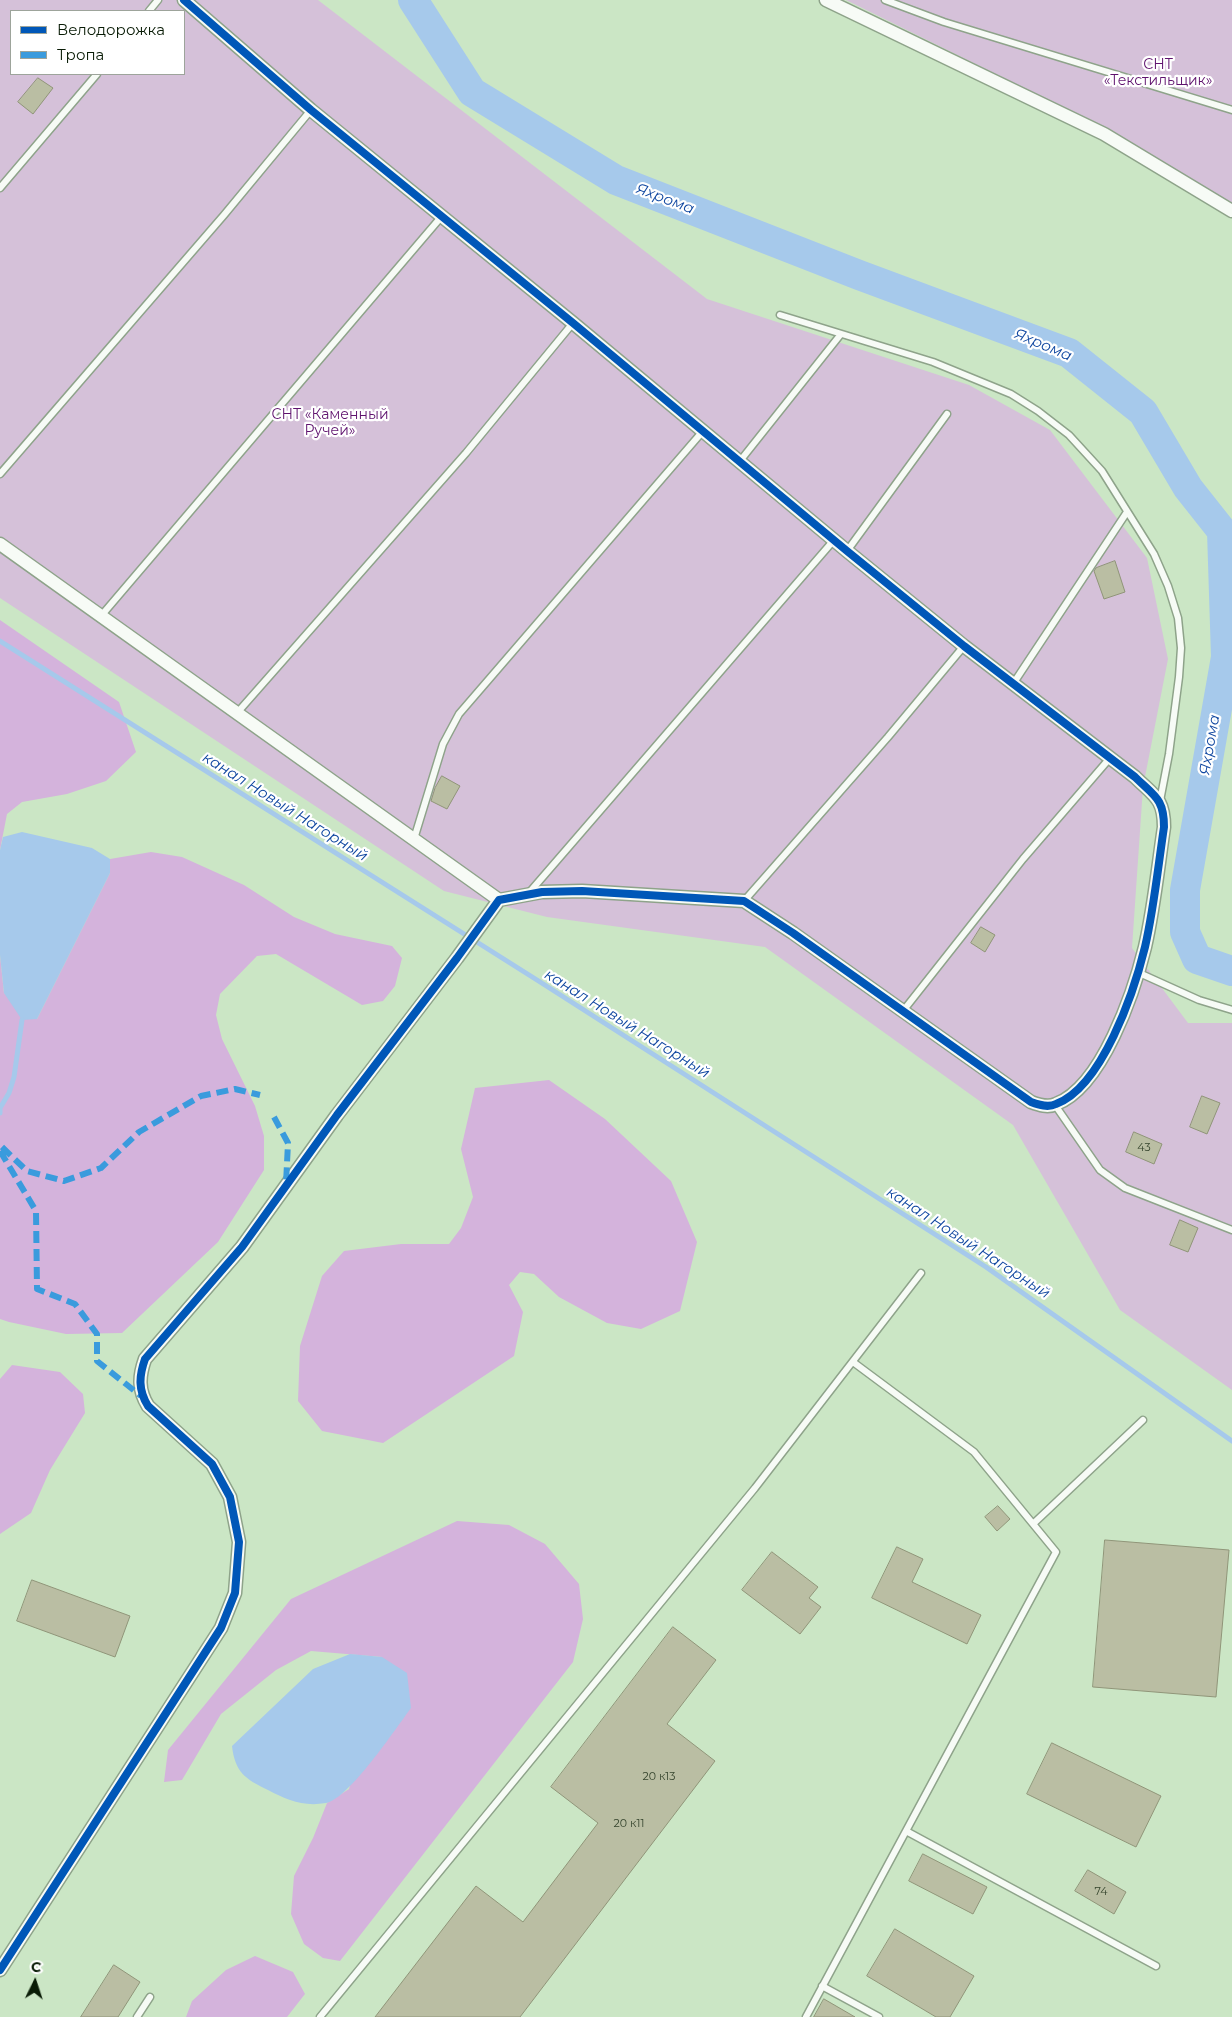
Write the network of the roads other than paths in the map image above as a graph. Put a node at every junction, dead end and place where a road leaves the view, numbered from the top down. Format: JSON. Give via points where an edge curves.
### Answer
{"nodes":[{"id":1,"x":158,"y":0,"type":"edge"},
{"id":2,"x":184,"y":0,"type":"edge"},
{"id":3,"x":826,"y":0,"type":"edge"},
{"id":4,"x":885,"y":0,"type":"edge"},
{"id":5,"x":150,"y":10,"type":"edge"},
{"id":6,"x":96,"y":75,"type":"edge"},
{"id":7,"x":311,"y":110,"type":"junction"},
{"id":8,"x":1232,"y":110,"type":"edge"},
{"id":9,"x":0,"y":188,"type":"edge"},
{"id":10,"x":1232,"y":211,"type":"edge"},
{"id":11,"x":442,"y":216,"type":"junction"},
{"id":12,"x":780,"y":315,"type":"dead end"},
{"id":13,"x":573,"y":323,"type":"junction"},
{"id":14,"x":841,"y":334,"type":"junction"},
{"id":15,"x":947,"y":414,"type":"dead end"},
{"id":16,"x":703,"y":431,"type":"junction"},
{"id":17,"x":740,"y":461,"type":"junction"},
{"id":18,"x":0,"y":474,"type":"edge"},
{"id":19,"x":1127,"y":512,"type":"junction"},
{"id":20,"x":834,"y":540,"type":"junction"},
{"id":21,"x":0,"y":544,"type":"edge"},
{"id":22,"x":846,"y":551,"type":"junction"},
{"id":23,"x":101,"y":616,"type":"junction"},
{"id":24,"x":964,"y":646,"type":"junction"},
{"id":25,"x":1012,"y":684,"type":"junction"},
{"id":26,"x":237,"y":713,"type":"junction"},
{"id":27,"x":1110,"y":758,"type":"junction"},
{"id":28,"x":1160,"y":801,"type":"junction"},
{"id":29,"x":414,"y":839,"type":"junction"},
{"id":30,"x":527,"y":895,"type":"junction"},
{"id":31,"x":499,"y":900,"type":"junction"},
{"id":32,"x":744,"y":901,"type":"junction"},
{"id":33,"x":1137,"y":972,"type":"junction"},
{"id":34,"x":1232,"y":1010,"type":"edge"},
{"id":35,"x":903,"y":1011,"type":"junction"},
{"id":36,"x":1055,"y":1105,"type":"junction"},
{"id":37,"x":1232,"y":1230,"type":"edge"},
{"id":38,"x":921,"y":1273,"type":"dead end"},
{"id":39,"x":853,"y":1362,"type":"junction"},
{"id":40,"x":1143,"y":1420,"type":"dead end"},
{"id":41,"x":1032,"y":1524,"type":"junction"},
{"id":42,"x":906,"y":1831,"type":"junction"},
{"id":43,"x":1156,"y":1966,"type":"dead end"},
{"id":44,"x":0,"y":1970,"type":"edge"},
{"id":45,"x":822,"y":1986,"type":"junction"},
{"id":46,"x":150,"y":1996,"type":"dead end"},
{"id":47,"x":137,"y":2017,"type":"edge"},
{"id":48,"x":320,"y":2017,"type":"edge"},
{"id":49,"x":806,"y":2017,"type":"edge"},
{"id":50,"x":879,"y":2017,"type":"edge"}],
"edges":[{"from":1,"to":5,"type":"lane"},
{"from":2,"to":7,"type":"street"},
{"from":3,"to":10,"type":"street","via":[[1104,134]]},
{"from":4,"to":8,"type":"lane","via":[[944,22]]},
{"from":6,"to":9,"type":"lane"},
{"from":7,"to":11,"type":"street"},
{"from":7,"to":18,"type":"lane"},
{"from":11,"to":13,"type":"street"},
{"from":11,"to":23,"type":"lane"},
{"from":12,"to":14,"type":"lane"},
{"from":13,"to":16,"type":"street"},
{"from":13,"to":26,"type":"lane","via":[[466,453]]},
{"from":14,"to":17,"type":"lane"},
{"from":14,"to":19,"type":"lane","via":[[933,362],[1012,394],[1069,435],[1102,471]]},
{"from":15,"to":22,"type":"lane"},
{"from":16,"to":17,"type":"street"},
{"from":16,"to":29,"type":"lane","via":[[459,714],[443,744]]},
{"from":17,"to":20,"type":"street"},
{"from":19,"to":25,"type":"lane"},
{"from":19,"to":28,"type":"lane","via":[[1154,554],[1178,618],[1179,677]]},
{"from":20,"to":22,"type":"street"},
{"from":20,"to":30,"type":"lane"},
{"from":21,"to":23,"type":"street"},
{"from":22,"to":24,"type":"street"},
{"from":23,"to":26,"type":"street"},
{"from":24,"to":25,"type":"street"},
{"from":24,"to":32,"type":"lane","via":[[888,738]]},
{"from":25,"to":27,"type":"street"},
{"from":26,"to":29,"type":"street"},
{"from":27,"to":28,"type":"street"},
{"from":27,"to":35,"type":"lane","via":[[1023,859]]},
{"from":28,"to":33,"type":"street","via":[[1164,827],[1145,947]]},
{"from":29,"to":31,"type":"street"},
{"from":30,"to":31,"type":"street"},
{"from":30,"to":32,"type":"street","via":[[582,891]]},
{"from":31,"to":44,"type":"street","via":[[242,1247],[145,1359],[140,1374],[141,1396],[212,1464],[230,1497],[238,1542],[236,1593],[221,1628]]},
{"from":32,"to":35,"type":"street"},
{"from":33,"to":34,"type":"lane","via":[[1200,1000]]},
{"from":33,"to":36,"type":"street","via":[[1130,998],[1100,1064],[1072,1096]]},
{"from":35,"to":36,"type":"street","via":[[1030,1102],[1041,1106]]},
{"from":36,"to":37,"type":"lane","via":[[1108,1178],[1125,1188]]},
{"from":38,"to":39,"type":"lane"},
{"from":39,"to":41,"type":"lane","via":[[974,1452]]},
{"from":39,"to":48,"type":"lane","via":[[755,1488]]},
{"from":40,"to":41,"type":"lane"},
{"from":41,"to":42,"type":"lane","via":[[1056,1552]]},
{"from":42,"to":43,"type":"lane"},
{"from":42,"to":45,"type":"lane"},
{"from":45,"to":49,"type":"lane"},
{"from":45,"to":50,"type":"lane"},
{"from":46,"to":47,"type":"lane"}]}
